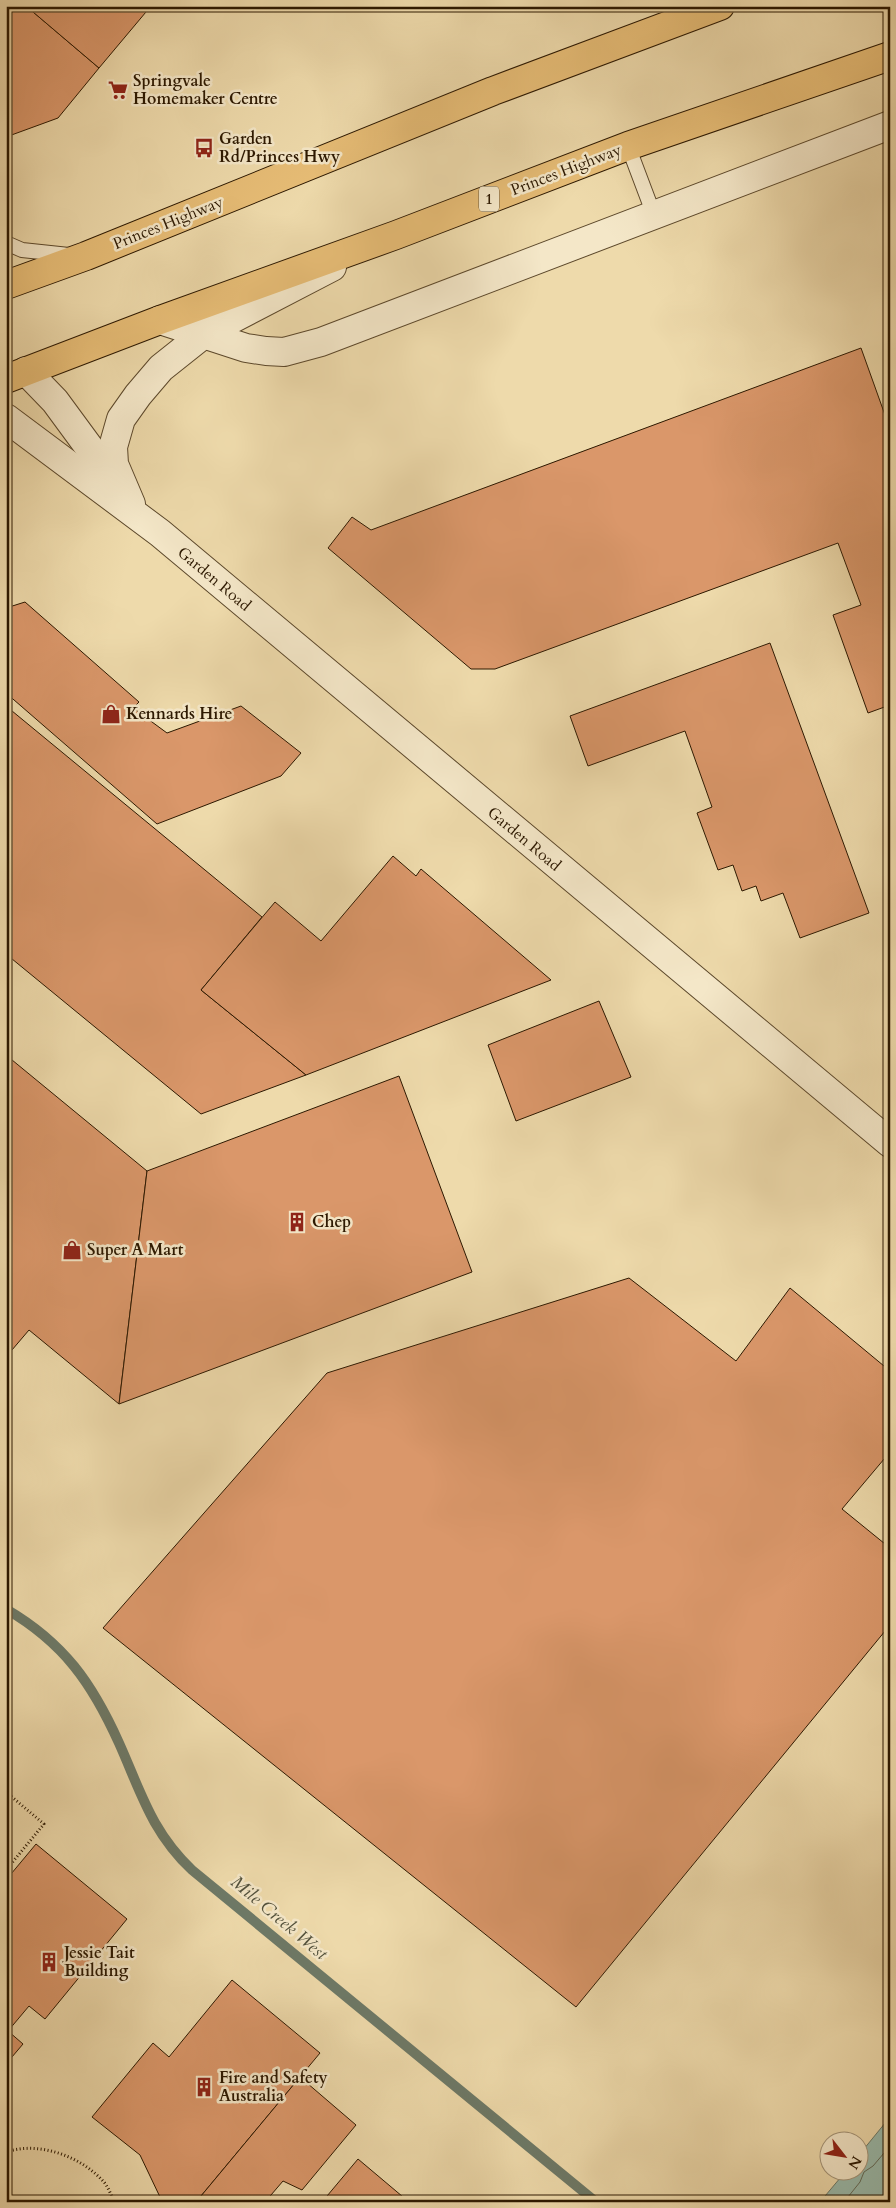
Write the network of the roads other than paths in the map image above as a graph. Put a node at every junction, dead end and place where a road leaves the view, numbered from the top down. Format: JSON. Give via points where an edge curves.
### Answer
{"nodes":[{"id":1,"x":720,"y":6,"type":"edge"},
{"id":2,"x":890,"y":56,"type":"edge"},
{"id":3,"x":890,"y":124,"type":"edge"},
{"id":4,"x":628,"y":146,"type":"junction"},
{"id":5,"x":654,"y":214,"type":"junction"},
{"id":6,"x":396,"y":234,"type":"junction"},
{"id":7,"x":6,"y":244,"type":"edge"},
{"id":8,"x":86,"y":256,"type":"junction"},
{"id":9,"x":6,"y":285,"type":"edge"},
{"id":10,"x":160,"y":320,"type":"junction"},
{"id":11,"x":205,"y":333,"type":"junction"},
{"id":12,"x":13,"y":369,"type":"edge"},
{"id":13,"x":6,"y":418,"type":"edge"},
{"id":14,"x":131,"y":504,"type":"junction"},
{"id":15,"x":160,"y":533,"type":"junction"},
{"id":16,"x":890,"y":1143,"type":"edge"}],
"edges":[{"from":1,"to":8,"type":"highway","name":"Princes Highway","via":[[493,91]]},
{"from":2,"to":4,"type":"highway","name":"Princes Highway","number":"1"},
{"from":3,"to":5,"type":"street"},
{"from":4,"to":5,"type":"lane"},
{"from":4,"to":6,"type":"highway","name":"Princes Highway","number":"1"},
{"from":5,"to":11,"type":"street","via":[[321,342],[284,352],[246,348]]},
{"from":6,"to":10,"type":"highway","name":"Princes Highway","number":"1"},
{"from":6,"to":11,"type":"street"},
{"from":7,"to":8,"type":"lane","via":[[35,252]]},
{"from":8,"to":9,"type":"highway","name":"Princes Highway"},
{"from":10,"to":11,"type":"street"},
{"from":10,"to":12,"type":"highway","name":"Princes Highway","number":"1"},
{"from":11,"to":14,"type":"street","via":[[161,368],[121,419],[113,447],[114,464]]},
{"from":12,"to":14,"type":"street","name":"Garden Road","via":[[55,401]]},
{"from":13,"to":15,"type":"street","name":"Garden Road"},
{"from":14,"to":15,"type":"street","name":"Garden Road"},
{"from":15,"to":16,"type":"street","name":"Garden Road"}]}
